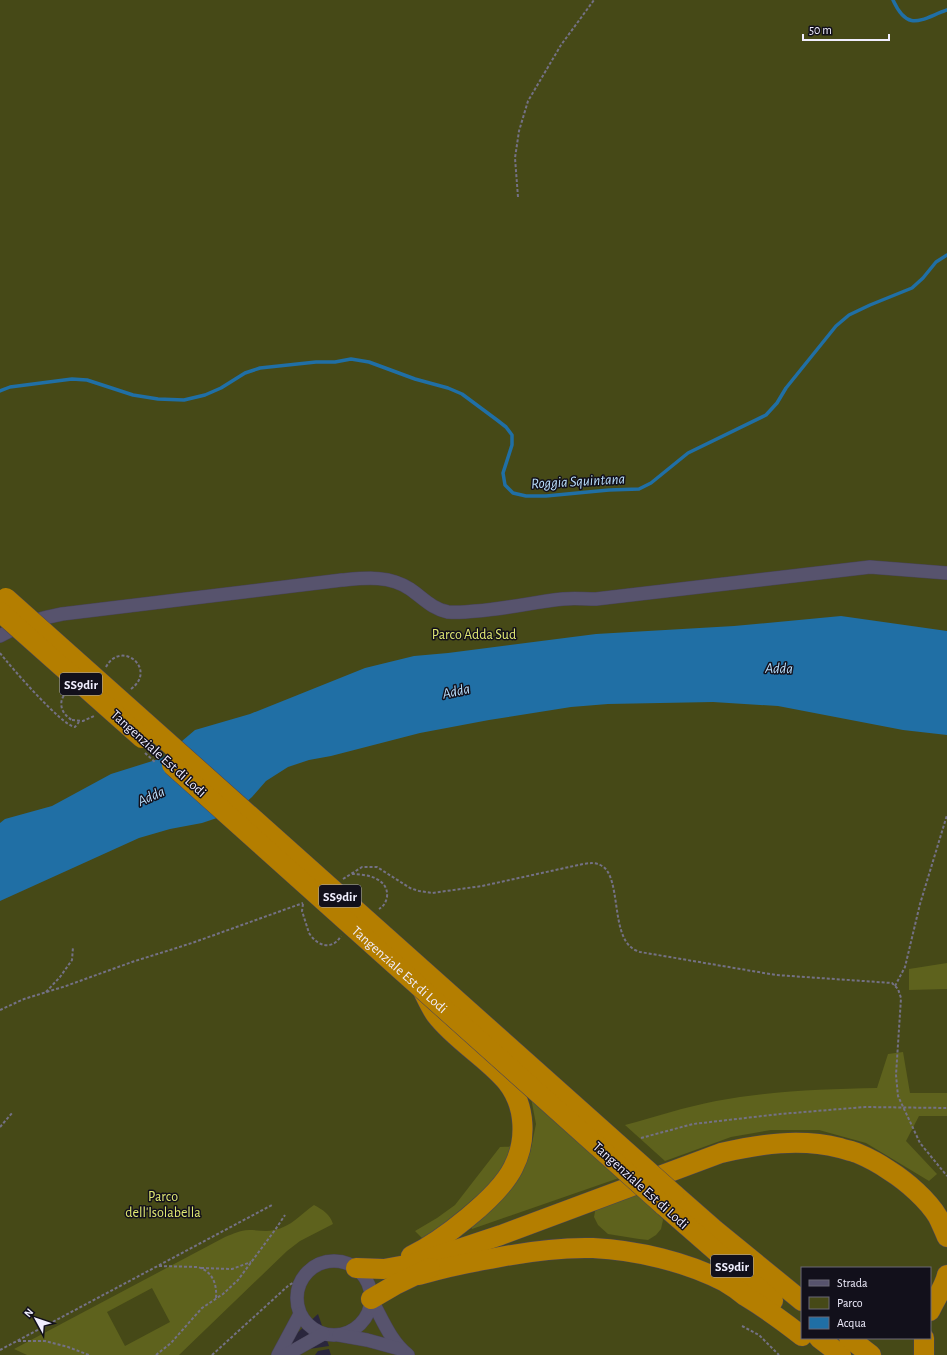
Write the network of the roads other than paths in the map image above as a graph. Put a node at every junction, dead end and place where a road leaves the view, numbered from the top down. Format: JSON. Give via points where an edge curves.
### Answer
{"nodes":[{"id":1,"x":947,"y":573,"type":"edge"},
{"id":2,"x":2,"y":601,"type":"edge"},
{"id":3,"x":0,"y":636,"type":"edge"},
{"id":4,"x":421,"y":988,"type":"junction"},
{"id":5,"x":668,"y":1199,"type":"junction"},
{"id":6,"x":501,"y":1235,"type":"junction"},
{"id":7,"x":947,"y":1237,"type":"edge"},
{"id":8,"x":732,"y":1244,"type":"junction"},
{"id":9,"x":356,"y":1268,"type":"junction"},
{"id":10,"x":384,"y":1269,"type":"junction"},
{"id":11,"x":947,"y":1275,"type":"edge"},
{"id":12,"x":410,"y":1278,"type":"junction"},
{"id":13,"x":801,"y":1287,"type":"edge"},
{"id":14,"x":371,"y":1299,"type":"junction"},
{"id":15,"x":801,"y":1300,"type":"edge"},
{"id":16,"x":931,"y":1307,"type":"edge"},
{"id":17,"x":300,"y":1314,"type":"junction"},
{"id":18,"x":801,"y":1323,"type":"edge"},
{"id":19,"x":323,"y":1334,"type":"junction"},
{"id":20,"x":340,"y":1335,"type":"junction"},
{"id":21,"x":801,"y":1336,"type":"edge"},
{"id":22,"x":806,"y":1339,"type":"edge"},
{"id":23,"x":820,"y":1339,"type":"edge"},
{"id":24,"x":850,"y":1339,"type":"edge"},
{"id":25,"x":924,"y":1339,"type":"edge"},
{"id":26,"x":404,"y":1352,"type":"edge"},
{"id":27,"x":278,"y":1355,"type":"edge"},
{"id":28,"x":286,"y":1355,"type":"edge"},
{"id":29,"x":826,"y":1355,"type":"edge"},
{"id":30,"x":841,"y":1355,"type":"edge"},
{"id":31,"x":871,"y":1355,"type":"edge"},
{"id":32,"x":924,"y":1355,"type":"edge"}],
"edges":[{"from":1,"to":3,"type":"street","via":[[870,567],[462,612],[448,612],[436,608],[397,582],[385,578],[366,578],[42,617]]},
{"from":2,"to":4,"type":"highway","name":"Tangenziale Est di Lodi","number":"SS9dir","bridge":true},
{"from":2,"to":5,"type":"highway","name":"Tangenziale Est di Lodi","number":"SS9dir","bridge":true},
{"from":4,"to":5,"type":"highway","name":"Tangenziale Est di Lodi","number":"SS9dir","bridge":true},
{"from":4,"to":10,"type":"highway","via":[[443,1023],[497,1072],[513,1091],[518,1102],[522,1138],[513,1169],[501,1185],[464,1220],[439,1239]]},
{"from":5,"to":8,"type":"highway","name":"Tangenziale Est di Lodi","number":"SS9dir"},
{"from":5,"to":18,"type":"highway","name":"Tangenziale Est di Lodi","number":"SS9dir","via":[[729,1263]]},
{"from":6,"to":7,"type":"highway","via":[[722,1153],[778,1143],[806,1143],[832,1146],[857,1153],[880,1164],[921,1196],[938,1216]]},
{"from":6,"to":10,"type":"highway","via":[[417,1262]]},
{"from":6,"to":12,"type":"highway"},
{"from":8,"to":13,"type":"highway","via":[[759,1255]]},
{"from":8,"to":15,"type":"highway","name":"Tangenziale Est di Lodi","number":"SS9dir"},
{"from":9,"to":10,"type":"highway"},
{"from":9,"to":14,"type":"street","via":[[365,1276],[370,1287]]},
{"from":9,"to":17,"type":"street","via":[[345,1262],[333,1260],[321,1262],[310,1269],[302,1278],[297,1290],[296,1302]]},
{"from":11,"to":16,"type":"highway","via":[[946,1282]]},
{"from":12,"to":14,"type":"highway"},
{"from":12,"to":21,"type":"highway","via":[[451,1267],[544,1250],[593,1248],[624,1252],[658,1258],[725,1282]]},
{"from":14,"to":20,"type":"street","via":[[369,1312],[362,1323],[352,1331]]},
{"from":14,"to":26,"type":"street","via":[[386,1328]]},
{"from":17,"to":19,"type":"street","via":[[314,1330]]},
{"from":17,"to":27,"type":"street"},
{"from":19,"to":20,"type":"street"},
{"from":19,"to":28,"type":"street"},
{"from":20,"to":26,"type":"street","via":[[367,1340]]},
{"from":22,"to":29,"type":"highway"},
{"from":23,"to":30,"type":"highway"},
{"from":24,"to":31,"type":"highway"},
{"from":25,"to":32,"type":"highway"}]}
